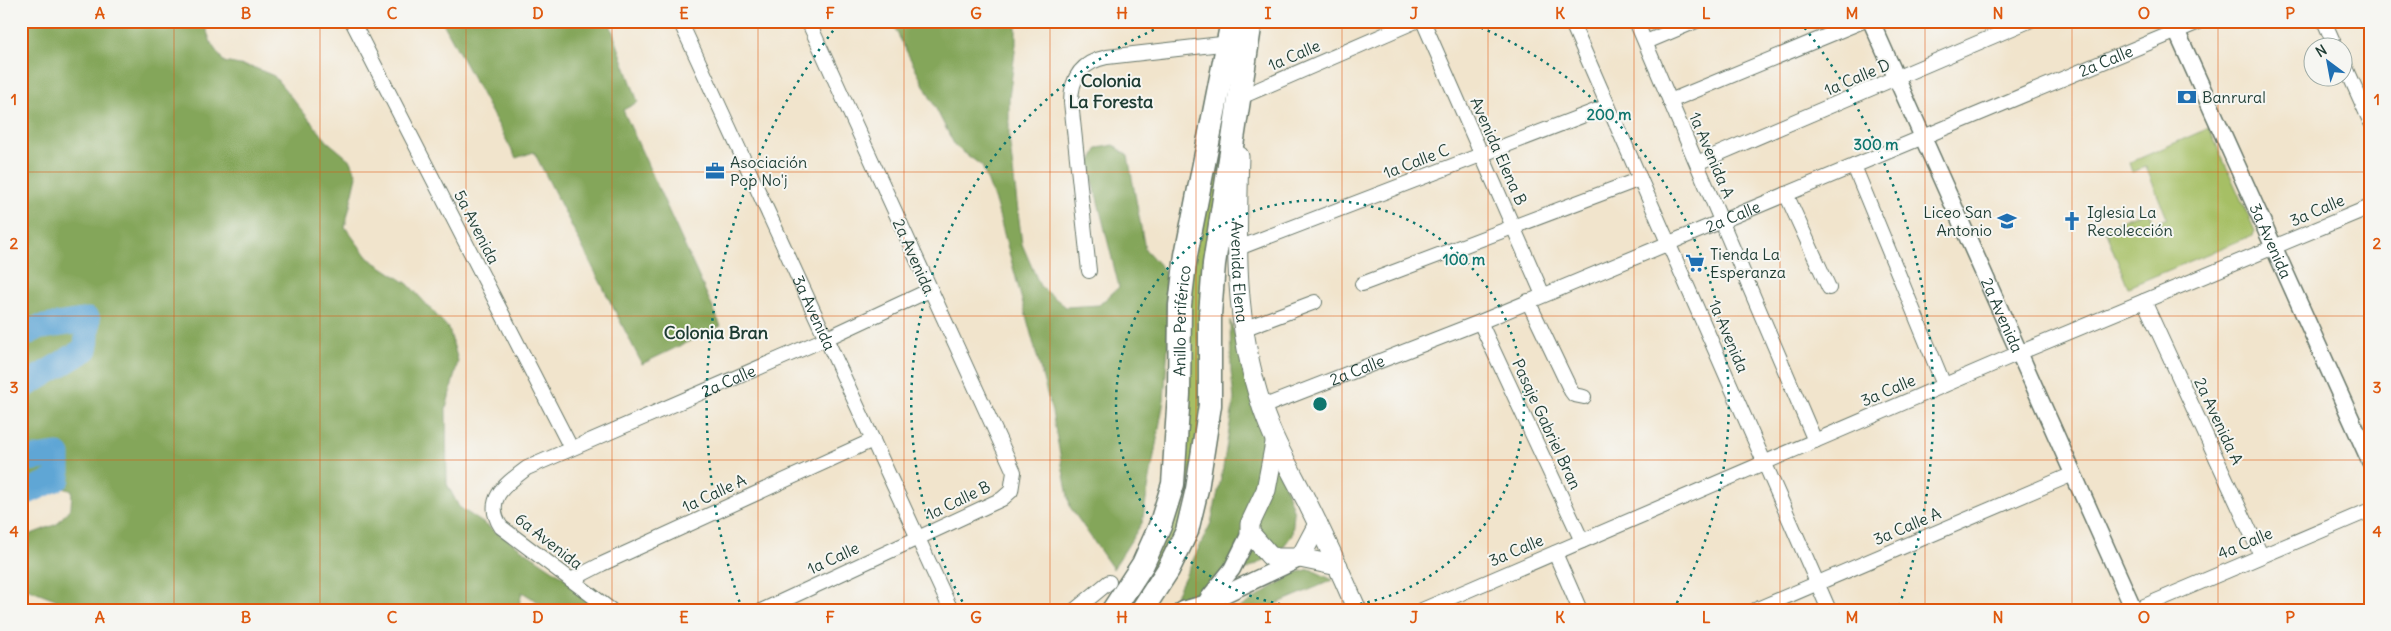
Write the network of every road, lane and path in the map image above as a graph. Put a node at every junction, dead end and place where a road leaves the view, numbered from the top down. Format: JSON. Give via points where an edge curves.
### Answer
{"nodes":[{"id":1,"x":352,"y":21,"type":"edge"},
{"id":2,"x":680,"y":21,"type":"edge"},
{"id":3,"x":808,"y":21,"type":"edge"},
{"id":4,"x":1252,"y":21,"type":"edge"},
{"id":5,"x":1416,"y":21,"type":"edge"},
{"id":6,"x":1423,"y":21,"type":"edge"},
{"id":7,"x":1570,"y":21,"type":"edge"},
{"id":8,"x":1636,"y":21,"type":"edge"},
{"id":9,"x":1696,"y":21,"type":"edge"},
{"id":10,"x":1863,"y":21,"type":"edge"},
{"id":11,"x":1870,"y":21,"type":"edge"},
{"id":12,"x":2029,"y":21,"type":"edge"},
{"id":13,"x":2201,"y":21,"type":"edge"},
{"id":14,"x":2324,"y":21,"type":"edge"},
{"id":15,"x":2174,"y":26,"type":"edge"},
{"id":16,"x":1231,"y":32,"type":"edge"},
{"id":17,"x":2332,"y":38,"type":"edge"},
{"id":18,"x":1646,"y":42,"type":"junction"},
{"id":19,"x":1897,"y":80,"type":"junction"},
{"id":20,"x":2354,"y":86,"type":"edge"},
{"id":21,"x":1241,"y":97,"type":"junction"},
{"id":22,"x":1670,"y":102,"type":"junction"},
{"id":23,"x":1608,"y":106,"type":"junction"},
{"id":24,"x":2370,"y":121,"type":"edge"},
{"id":25,"x":1923,"y":137,"type":"junction"},
{"id":26,"x":1481,"y":155,"type":"junction"},
{"id":27,"x":1697,"y":163,"type":"junction"},
{"id":28,"x":1854,"y":166,"type":"junction"},
{"id":29,"x":1640,"y":179,"type":"junction"},
{"id":30,"x":1786,"y":194,"type":"junction"},
{"id":31,"x":2370,"y":207,"type":"edge"},
{"id":32,"x":1721,"y":221,"type":"junction"},
{"id":33,"x":1513,"y":227,"type":"junction"},
{"id":34,"x":1670,"y":242,"type":"junction"},
{"id":35,"x":2273,"y":247,"type":"junction"},
{"id":36,"x":1236,"y":248,"type":"junction"},
{"id":37,"x":1089,"y":271,"type":"dead end"},
{"id":38,"x":1362,"y":284,"type":"dead end"},
{"id":39,"x":1829,"y":288,"type":"dead end"},
{"id":40,"x":930,"y":290,"type":"junction"},
{"id":41,"x":1543,"y":295,"type":"junction"},
{"id":42,"x":1528,"y":301,"type":"junction"},
{"id":43,"x":2144,"y":301,"type":"junction"},
{"id":44,"x":1315,"y":302,"type":"dead end"},
{"id":45,"x":1480,"y":322,"type":"junction"},
{"id":46,"x":1243,"y":329,"type":"junction"},
{"id":47,"x":826,"y":339,"type":"junction"},
{"id":48,"x":2019,"y":353,"type":"junction"},
{"id":49,"x":1944,"y":386,"type":"junction"},
{"id":50,"x":1584,"y":397,"type":"dead end"},
{"id":51,"x":1262,"y":408,"type":"junction"},
{"id":52,"x":874,"y":440,"type":"junction"},
{"id":53,"x":1815,"y":441,"type":"junction"},
{"id":54,"x":1275,"y":443,"type":"junction"},
{"id":55,"x":570,"y":448,"type":"junction"},
{"id":56,"x":2370,"y":461,"type":"edge"},
{"id":57,"x":1764,"y":463,"type":"junction"},
{"id":58,"x":527,"y":468,"type":"joint"},
{"id":59,"x":2073,"y":474,"type":"junction"},
{"id":60,"x":1298,"y":483,"type":"junction"},
{"id":61,"x":1266,"y":490,"type":"junction"},
{"id":62,"x":1011,"y":491,"type":"joint"},
{"id":63,"x":2370,"y":510,"type":"edge"},
{"id":64,"x":1318,"y":524,"type":"junction"},
{"id":65,"x":1250,"y":533,"type":"junction"},
{"id":66,"x":919,"y":538,"type":"junction"},
{"id":67,"x":1582,"y":541,"type":"junction"},
{"id":68,"x":1555,"y":553,"type":"junction"},
{"id":69,"x":2261,"y":555,"type":"junction"},
{"id":70,"x":1300,"y":558,"type":"junction"},
{"id":71,"x":1338,"y":566,"type":"junction"},
{"id":72,"x":570,"y":580,"type":"junction"},
{"id":73,"x":1109,"y":582,"type":"dead end"},
{"id":74,"x":1817,"y":583,"type":"junction"},
{"id":75,"x":1204,"y":604,"type":"junction"},
{"id":76,"x":952,"y":608,"type":"edge"},
{"id":77,"x":611,"y":610,"type":"edge"},
{"id":78,"x":763,"y":610,"type":"edge"},
{"id":79,"x":1075,"y":610,"type":"edge"},
{"id":80,"x":1113,"y":610,"type":"edge"},
{"id":81,"x":1142,"y":610,"type":"edge"},
{"id":82,"x":1183,"y":610,"type":"edge"},
{"id":83,"x":1357,"y":610,"type":"edge"},
{"id":84,"x":1422,"y":610,"type":"edge"},
{"id":85,"x":1580,"y":610,"type":"edge"},
{"id":86,"x":1755,"y":610,"type":"edge"},
{"id":87,"x":1829,"y":610,"type":"edge"},
{"id":88,"x":2135,"y":610,"type":"edge"}],
"edges":[{"from":1,"to":55,"type":"street","name":"5a Avenida"},
{"from":2,"to":47,"type":"street","name":"3a Avenida"},
{"from":3,"to":40,"type":"street","name":"2a Avenida"},
{"from":4,"to":21,"type":"highway","name":"Anillo Periférico"},
{"from":5,"to":21,"type":"street","name":"1a Calle"},
{"from":6,"to":26,"type":"street","name":"Avenida Elena B"},
{"from":7,"to":23,"type":"street","name":"1a Avenida"},
{"from":8,"to":18,"type":"street","name":"1a Avenida A"},
{"from":9,"to":18,"type":"street"},
{"from":10,"to":22,"type":"street"},
{"from":11,"to":19,"type":"street","name":"2a Avenida"},
{"from":12,"to":19,"type":"street","name":"1a Calle D"},
{"from":13,"to":15,"type":"street","name":"2a Calle"},
{"from":14,"to":17,"type":"street"},
{"from":15,"to":25,"type":"street","name":"2a Calle"},
{"from":15,"to":35,"type":"street","name":"3a Avenida"},
{"from":16,"to":37,"type":"street","via":[[1093,61],[1074,78],[1071,102]]},
{"from":16,"to":80,"type":"highway","name":"Anillo Periférico","via":[[1186,255],[1180,305],[1173,484],[1160,526],[1143,564]]},
{"from":18,"to":22,"type":"street","name":"1a Avenida A"},
{"from":19,"to":25,"type":"street","name":"2a Avenida"},
{"from":19,"to":27,"type":"street","name":"1a Calle D"},
{"from":20,"to":24,"type":"street"},
{"from":21,"to":36,"type":"main road","name":"Avenida Elena"},
{"from":21,"to":81,"type":"highway","name":"Anillo Periférico","via":[[1214,264],[1210,315],[1210,405],[1197,489],[1187,531],[1168,570]]},
{"from":22,"to":27,"type":"street","name":"1a Avenida A"},
{"from":23,"to":26,"type":"street","name":"1a Calle C"},
{"from":23,"to":29,"type":"street","name":"1a Avenida"},
{"from":25,"to":28,"type":"street","name":"2a Calle"},
{"from":25,"to":48,"type":"street","name":"2a Avenida"},
{"from":26,"to":33,"type":"street","name":"Avenida Elena B"},
{"from":26,"to":36,"type":"street","name":"1a Calle C"},
{"from":27,"to":32,"type":"street","name":"1a Avenida A"},
{"from":28,"to":30,"type":"street","name":"2a Calle"},
{"from":28,"to":49,"type":"street"},
{"from":29,"to":33,"type":"street"},
{"from":29,"to":34,"type":"street","name":"1a Avenida"},
{"from":30,"to":32,"type":"street","name":"2a Calle"},
{"from":30,"to":39,"type":"street"},
{"from":31,"to":35,"type":"street","name":"3a Calle"},
{"from":32,"to":34,"type":"street","name":"2a Calle"},
{"from":32,"to":53,"type":"street","name":"1a Avenida A"},
{"from":33,"to":38,"type":"street"},
{"from":33,"to":41,"type":"street","name":"Avenida Elena B"},
{"from":34,"to":41,"type":"street","name":"2a Calle"},
{"from":34,"to":57,"type":"street","name":"1a Avenida"},
{"from":35,"to":43,"type":"street","name":"3a Calle"},
{"from":35,"to":56,"type":"street","name":"3a Avenida"},
{"from":36,"to":46,"type":"main road","name":"Avenida Elena"},
{"from":40,"to":47,"type":"street","name":"2a Calle"},
{"from":40,"to":62,"type":"street","name":"2a Avenida","via":[[1014,472]]},
{"from":41,"to":42,"type":"street","name":"2a Calle"},
{"from":42,"to":45,"type":"street","name":"2a Calle"},
{"from":42,"to":50,"type":"street","via":[[1571,391]]},
{"from":43,"to":48,"type":"street","name":"3a Calle"},
{"from":43,"to":69,"type":"street","name":"2a Avenida A"},
{"from":44,"to":46,"type":"street"},
{"from":45,"to":51,"type":"street","name":"2a Calle"},
{"from":45,"to":67,"type":"street","name":"Pasaje Gabriel Bran"},
{"from":46,"to":51,"type":"main road","name":"Avenida Elena"},
{"from":47,"to":52,"type":"street","name":"3a Avenida"},
{"from":47,"to":55,"type":"street","name":"2a Calle"},
{"from":48,"to":49,"type":"street","name":"3a Calle"},
{"from":48,"to":59,"type":"street","name":"2a Avenida"},
{"from":49,"to":53,"type":"street","name":"3a Calle"},
{"from":51,"to":54,"type":"main road","name":"Avenida Elena"},
{"from":52,"to":66,"type":"street","name":"3a Avenida"},
{"from":52,"to":72,"type":"street","name":"1a Calle A"},
{"from":53,"to":57,"type":"street","name":"3a Calle"},
{"from":54,"to":60,"type":"main road","name":"Avenida Elena"},
{"from":54,"to":61,"type":"main road"},
{"from":55,"to":58,"type":"street","name":"2a Calle"},
{"from":57,"to":67,"type":"street","name":"3a Calle"},
{"from":57,"to":74,"type":"street","name":"1a Avenida"},
{"from":58,"to":72,"type":"street","name":"6a Avenida","via":[[500,490],[495,503],[495,517],[501,527]]},
{"from":59,"to":74,"type":"street","name":"3a Calle A"},
{"from":59,"to":88,"type":"street","name":"2a Avenida"},
{"from":60,"to":61,"type":"main road"},
{"from":60,"to":64,"type":"main road","name":"Avenida Elena"},
{"from":61,"to":65,"type":"main road","via":[[1250,524]]},
{"from":62,"to":66,"type":"street","name":"1a Calle B","via":[[1002,499]]},
{"from":63,"to":69,"type":"street","name":"4a Calle"},
{"from":64,"to":70,"type":"main road"},
{"from":64,"to":71,"type":"main road","name":"Avenida Elena"},
{"from":65,"to":70,"type":"main road","via":[[1270,556]]},
{"from":65,"to":75,"type":"street","via":[[1232,569]]},
{"from":66,"to":76,"type":"street","name":"3a Avenida"},
{"from":66,"to":78,"type":"street","name":"1a Calle"},
{"from":67,"to":68,"type":"street","name":"3a Calle"},
{"from":68,"to":84,"type":"street","name":"3a Calle"},
{"from":68,"to":85,"type":"street"},
{"from":69,"to":88,"type":"street","name":"4a Calle"},
{"from":70,"to":71,"type":"main road"},
{"from":70,"to":75,"type":"street"},
{"from":71,"to":83,"type":"main road","name":"Avenida Elena"},
{"from":72,"to":77,"type":"street","name":"6a Avenida"},
{"from":73,"to":79,"type":"street"},
{"from":74,"to":86,"type":"street","name":"3a Calle A"},
{"from":74,"to":87,"type":"street","name":"1a Avenida"},
{"from":75,"to":82,"type":"street"}]}
